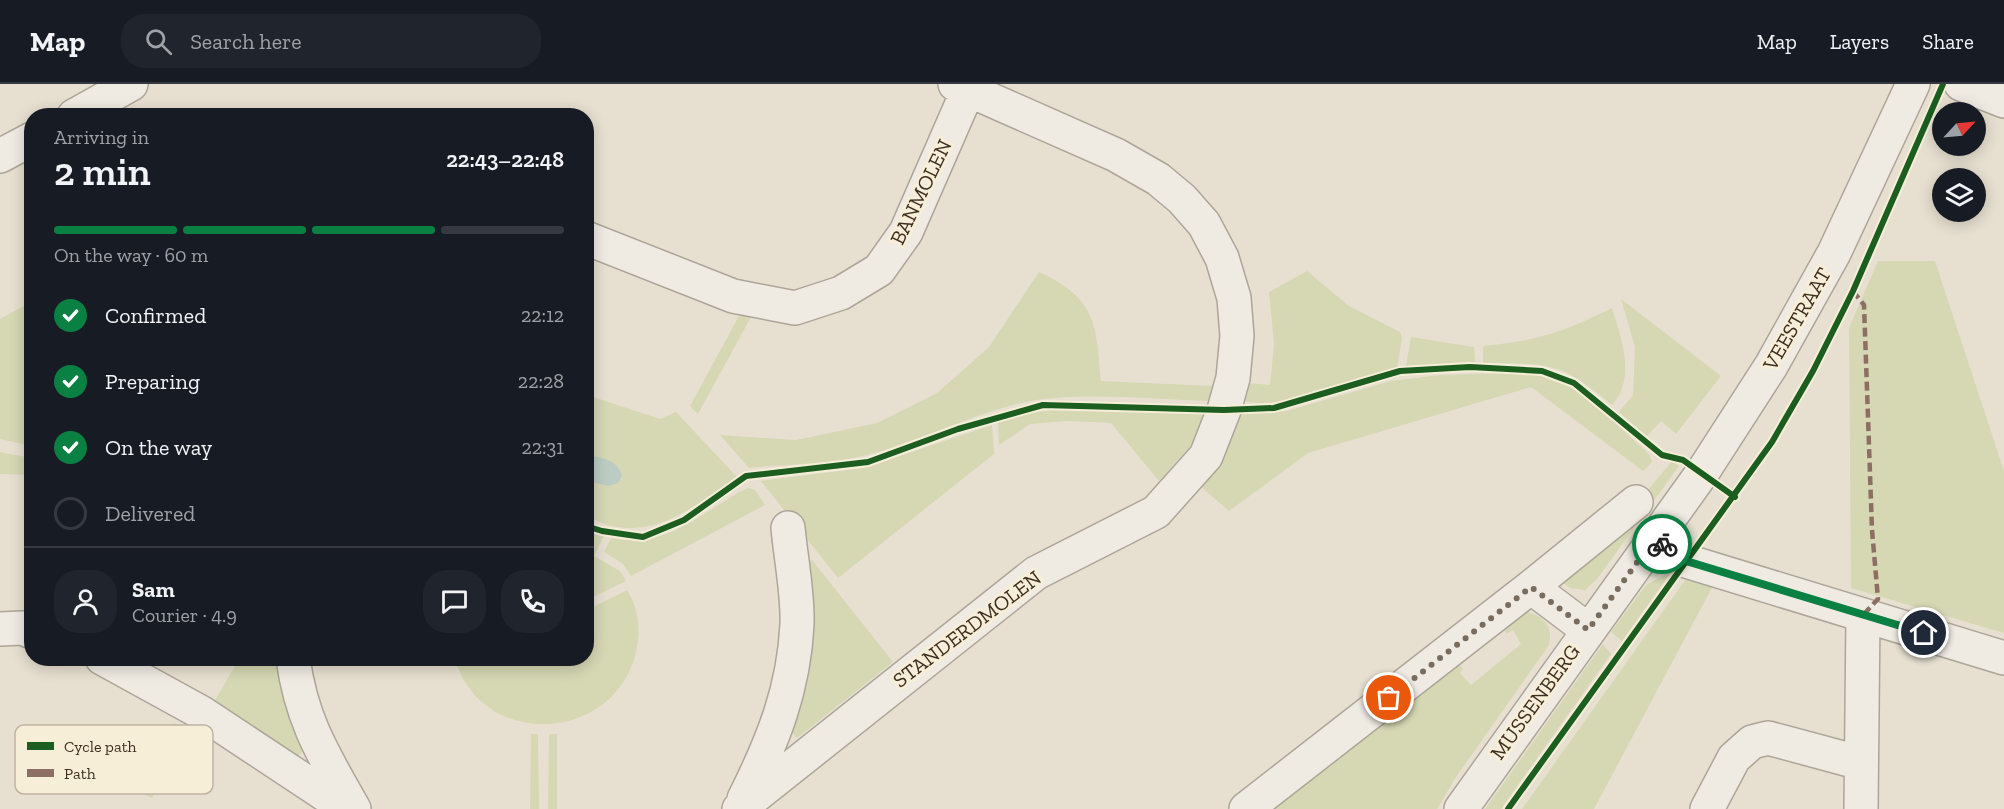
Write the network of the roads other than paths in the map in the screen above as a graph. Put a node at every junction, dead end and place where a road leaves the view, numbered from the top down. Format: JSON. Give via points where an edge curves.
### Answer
{"nodes":[{"id":1,"x":131,"y":84,"type":"edge"},
{"id":2,"x":1914,"y":84,"type":"edge"},
{"id":3,"x":1961,"y":84,"type":"edge"},
{"id":4,"x":962,"y":87,"type":"edge"},
{"id":5,"x":2004,"y":101,"type":"edge"},
{"id":6,"x":98,"y":108,"type":"edge"},
{"id":7,"x":24,"y":143,"type":"edge"},
{"id":8,"x":0,"y":156,"type":"edge"},
{"id":9,"x":594,"y":241,"type":"edge"},
{"id":10,"x":1636,"y":502,"type":"dead end"},
{"id":11,"x":789,"y":528,"type":"dead end"},
{"id":12,"x":1654,"y":539,"type":"junction"},
{"id":13,"x":1531,"y":587,"type":"junction"},
{"id":14,"x":1863,"y":615,"type":"junction"},
{"id":15,"x":0,"y":629,"type":"edge"},
{"id":16,"x":24,"y":629,"type":"edge"},
{"id":17,"x":1588,"y":630,"type":"junction"},
{"id":18,"x":2004,"y":658,"type":"edge"},
{"id":19,"x":117,"y":666,"type":"edge"},
{"id":20,"x":294,"y":666,"type":"edge"},
{"id":21,"x":1861,"y":763,"type":"junction"},
{"id":22,"x":347,"y":809,"type":"edge"},
{"id":23,"x":354,"y":809,"type":"edge"},
{"id":24,"x":739,"y":809,"type":"edge"},
{"id":25,"x":1246,"y":809,"type":"edge"},
{"id":26,"x":1461,"y":809,"type":"edge"},
{"id":27,"x":1707,"y":809,"type":"edge"},
{"id":28,"x":1861,"y":809,"type":"edge"}],
"edges":[{"from":1,"to":6,"type":"street"},
{"from":2,"to":12,"type":"street","name":"VEESTRAAT","via":[[1834,253],[1771,366]]},
{"from":3,"to":5,"type":"street"},
{"from":4,"to":9,"type":"street","name":"BANMOLEN","via":[[906,232],[879,270],[841,293],[795,308],[733,296]]},
{"from":4,"to":24,"type":"street","name":"STANDERDMOLEN","via":[[1116,155],[1158,179],[1204,224],[1222,258],[1234,298],[1238,336],[1224,410],[1206,456],[1156,512],[1036,573]]},
{"from":7,"to":8,"type":"street"},
{"from":10,"to":13,"type":"street"},
{"from":11,"to":24,"type":"street","name":"STANDERDMOLEN","via":[[797,622],[793,669],[773,740]]},
{"from":12,"to":14,"type":"street","via":[[1686,561]]},
{"from":12,"to":17,"type":"street","name":"MUSSENBERG"},
{"from":13,"to":17,"type":"street"},
{"from":13,"to":25,"type":"street"},
{"from":14,"to":18,"type":"street"},
{"from":14,"to":21,"type":"street"},
{"from":15,"to":16,"type":"street"},
{"from":17,"to":26,"type":"street","name":"MUSSENBERG"},
{"from":19,"to":22,"type":"street","via":[[202,713]]},
{"from":20,"to":23,"type":"street","via":[[313,736]]},
{"from":21,"to":27,"type":"street","via":[[1768,738],[1752,742],[1734,758]]},
{"from":21,"to":28,"type":"street"}]}
